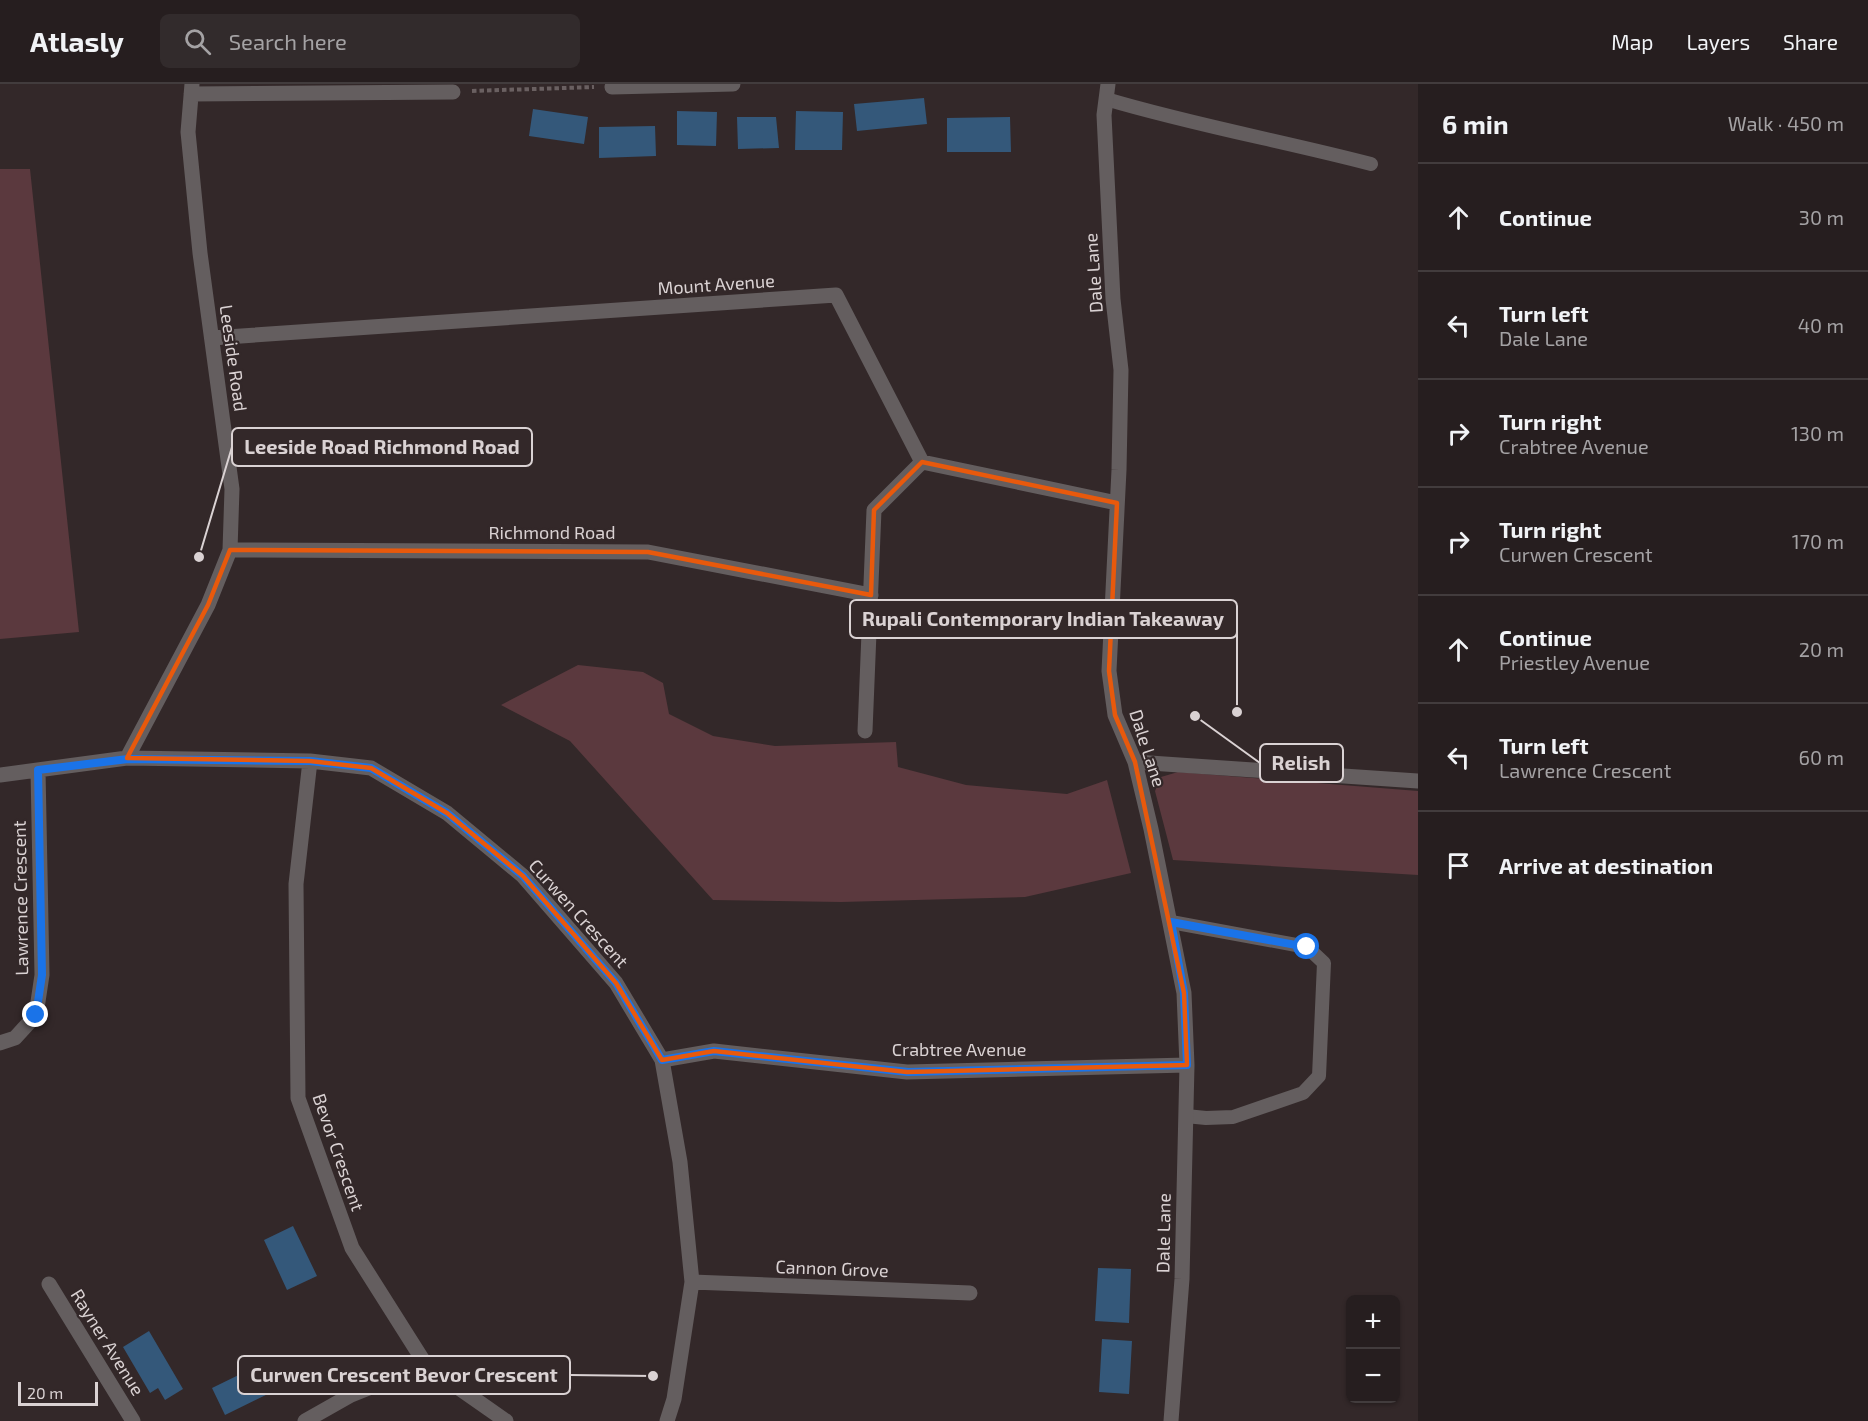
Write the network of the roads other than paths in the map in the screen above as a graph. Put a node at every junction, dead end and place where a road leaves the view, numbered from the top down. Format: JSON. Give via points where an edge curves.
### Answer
{"nodes":[{"id":1,"x":733,"y":84,"type":"edge"},
{"id":2,"x":612,"y":87,"type":"road end"},
{"id":3,"x":191,"y":89,"type":"edge"},
{"id":4,"x":1107,"y":91,"type":"edge"},
{"id":5,"x":453,"y":92,"type":"road end"},
{"id":6,"x":1371,"y":164,"type":"dead end"},
{"id":7,"x":212,"y":338,"type":"junction"},
{"id":8,"x":922,"y":462,"type":"junction"},
{"id":9,"x":1117,"y":503,"type":"junction"},
{"id":10,"x":230,"y":550,"type":"junction"},
{"id":11,"x":870,"y":595,"type":"junction"},
{"id":12,"x":865,"y":732,"type":"dead end"},
{"id":13,"x":128,"y":759,"type":"junction"},
{"id":14,"x":310,"y":761,"type":"junction"},
{"id":15,"x":1135,"y":762,"type":"junction"},
{"id":16,"x":38,"y":770,"type":"junction"},
{"id":17,"x":0,"y":775,"type":"edge"},
{"id":18,"x":1418,"y":781,"type":"edge"},
{"id":19,"x":1171,"y":922,"type":"junction"},
{"id":20,"x":0,"y":1043,"type":"edge"},
{"id":21,"x":662,"y":1060,"type":"junction"},
{"id":22,"x":1187,"y":1065,"type":"junction"},
{"id":23,"x":1186,"y":1116,"type":"junction"},
{"id":24,"x":692,"y":1282,"type":"junction"},
{"id":25,"x":49,"y":1284,"type":"dead end"},
{"id":26,"x":970,"y":1293,"type":"dead end"},
{"id":27,"x":426,"y":1365,"type":"junction"},
{"id":28,"x":133,"y":1421,"type":"edge"},
{"id":29,"x":305,"y":1421,"type":"edge"},
{"id":30,"x":506,"y":1421,"type":"edge"},
{"id":31,"x":667,"y":1421,"type":"edge"},
{"id":32,"x":1172,"y":1421,"type":"edge"}],
"edges":[{"from":1,"to":2,"type":"street"},
{"from":3,"to":5,"type":"street"},
{"from":3,"to":7,"type":"street","name":"Leeside Road","via":[[188,132]]},
{"from":4,"to":6,"type":"lane","via":[[1141,110]]},
{"from":4,"to":9,"type":"street","name":"Dale Lane","via":[[1104,115],[1113,299],[1121,370]]},
{"from":7,"to":8,"type":"street","name":"Mount Avenue","via":[[836,295]]},
{"from":7,"to":10,"type":"street","name":"Leeside Road","via":[[232,489]]},
{"from":8,"to":9,"type":"street"},
{"from":8,"to":11,"type":"street","via":[[874,510]]},
{"from":9,"to":15,"type":"street","name":"Dale Lane","via":[[1109,670],[1115,715]]},
{"from":10,"to":11,"type":"street","name":"Richmond Road","via":[[648,552]]},
{"from":10,"to":13,"type":"street","name":"Leeside Road","via":[[208,605]]},
{"from":11,"to":12,"type":"street"},
{"from":13,"to":14,"type":"street","name":"Curwen Crescent"},
{"from":13,"to":16,"type":"street","name":"Curwen Crescent"},
{"from":14,"to":21,"type":"street","name":"Curwen Crescent","via":[[371,768],[447,813],[523,876],[616,983]]},
{"from":14,"to":27,"type":"street","name":"Bevor Crescent","via":[[296,884],[297,1098],[352,1248]]},
{"from":15,"to":18,"type":"street"},
{"from":15,"to":19,"type":"street","name":"Dale Lane"},
{"from":16,"to":17,"type":"street","name":"Curwen Crescent"},
{"from":16,"to":20,"type":"street","name":"Lawrence Crescent","via":[[42,975],[36,1015],[15,1038]]},
{"from":19,"to":22,"type":"street","name":"Dale Lane","via":[[1184,993]]},
{"from":19,"to":23,"type":"lane","via":[[1307,947],[1323,963],[1319,1076],[1303,1093],[1233,1116]]},
{"from":21,"to":22,"type":"street","name":"Crabtree Avenue","via":[[714,1051],[908,1072]]},
{"from":21,"to":24,"type":"street","name":"Curwen Crescent","via":[[680,1162]]},
{"from":22,"to":23,"type":"street","name":"Dale Lane"},
{"from":23,"to":32,"type":"street","name":"Dale Lane","via":[[1182,1279]]},
{"from":24,"to":26,"type":"street","name":"Cannon Grove"},
{"from":24,"to":31,"type":"street","name":"Curwen Crescent"},
{"from":25,"to":28,"type":"street","name":"Rayner Avenue"},
{"from":27,"to":29,"type":"street","via":[[351,1395]]},
{"from":27,"to":30,"type":"street","name":"Bevor Crescent"}]}
